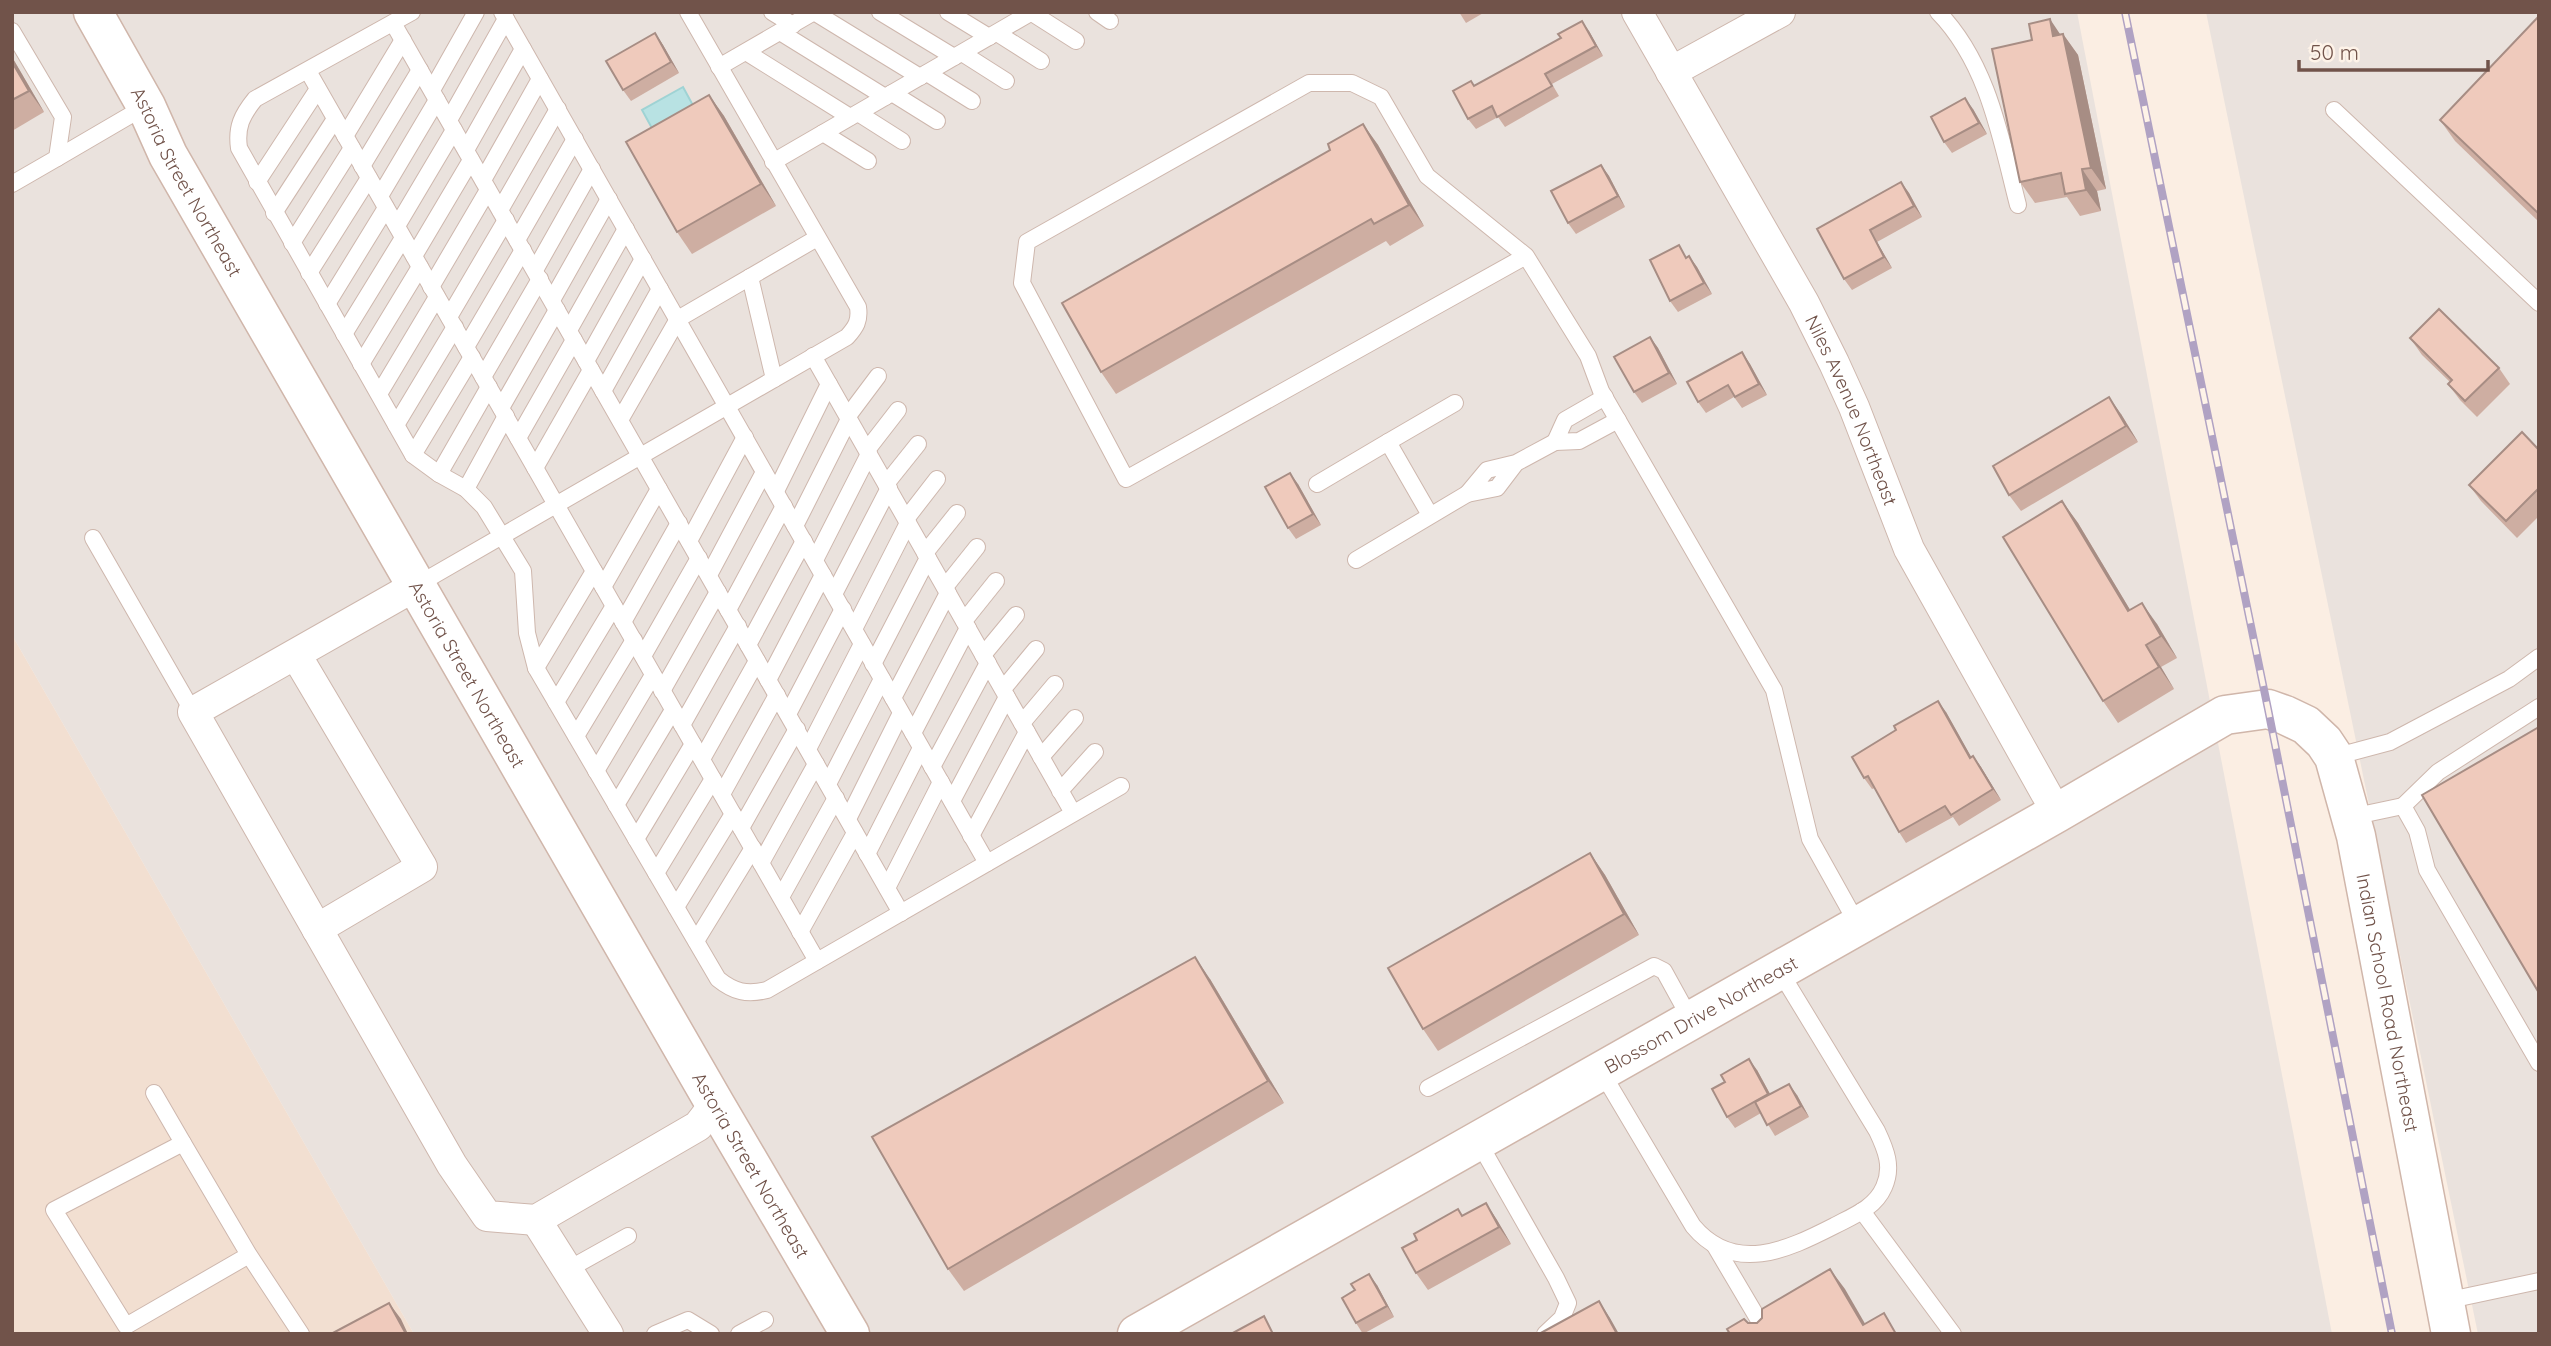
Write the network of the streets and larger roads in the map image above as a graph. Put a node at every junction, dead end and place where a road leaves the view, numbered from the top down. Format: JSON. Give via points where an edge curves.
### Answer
{"nodes":[{"id":1,"x":93,"y":12,"type":"edge"},
{"id":2,"x":1637,"y":12,"type":"edge"},
{"id":3,"x":1780,"y":12,"type":"edge"},
{"id":4,"x":1671,"y":72,"type":"junction"},
{"id":5,"x":417,"y":585,"type":"junction"},
{"id":6,"x":296,"y":655,"type":"junction"},
{"id":7,"x":2268,"y":709,"type":"joint"},
{"id":8,"x":2057,"y":814,"type":"junction"},
{"id":9,"x":317,"y":929,"type":"junction"},
{"id":10,"x":715,"y":1104,"type":"junction"},
{"id":11,"x":536,"y":1220,"type":"junction"},
{"id":12,"x":2448,"y":1317,"type":"edge"},
{"id":13,"x":608,"y":1334,"type":"edge"},
{"id":14,"x":850,"y":1334,"type":"edge"},
{"id":15,"x":1137,"y":1334,"type":"edge"}],
"edges":[{"from":1,"to":5,"type":"street","name":"Astoria Street Northeast","via":[[168,155]]},
{"from":2,"to":4,"type":"street","name":"Niles Avenue Northeast"},
{"from":3,"to":4,"type":"street"},
{"from":4,"to":8,"type":"street","name":"Niles Avenue Northeast","via":[[1804,303],[1849,396],[1909,549]]},
{"from":5,"to":6,"type":"street"},
{"from":5,"to":10,"type":"street","name":"Astoria Street Northeast"},
{"from":6,"to":9,"type":"street","via":[[193,712]]},
{"from":6,"to":9,"type":"street","via":[[422,867]]},
{"from":7,"to":8,"type":"street","name":"Blossom Drive Northeast","via":[[2225,715]]},
{"from":7,"to":12,"type":"street","name":"Indian School Road Northeast","via":[[2306,725],[2334,757],[2351,817]]},
{"from":8,"to":15,"type":"street","name":"Blossom Drive Northeast"},
{"from":9,"to":11,"type":"street","via":[[452,1165],[488,1216]]},
{"from":10,"to":11,"type":"street","via":[[698,1126]]},
{"from":10,"to":14,"type":"street","name":"Astoria Street Northeast"},
{"from":11,"to":13,"type":"street"}]}
